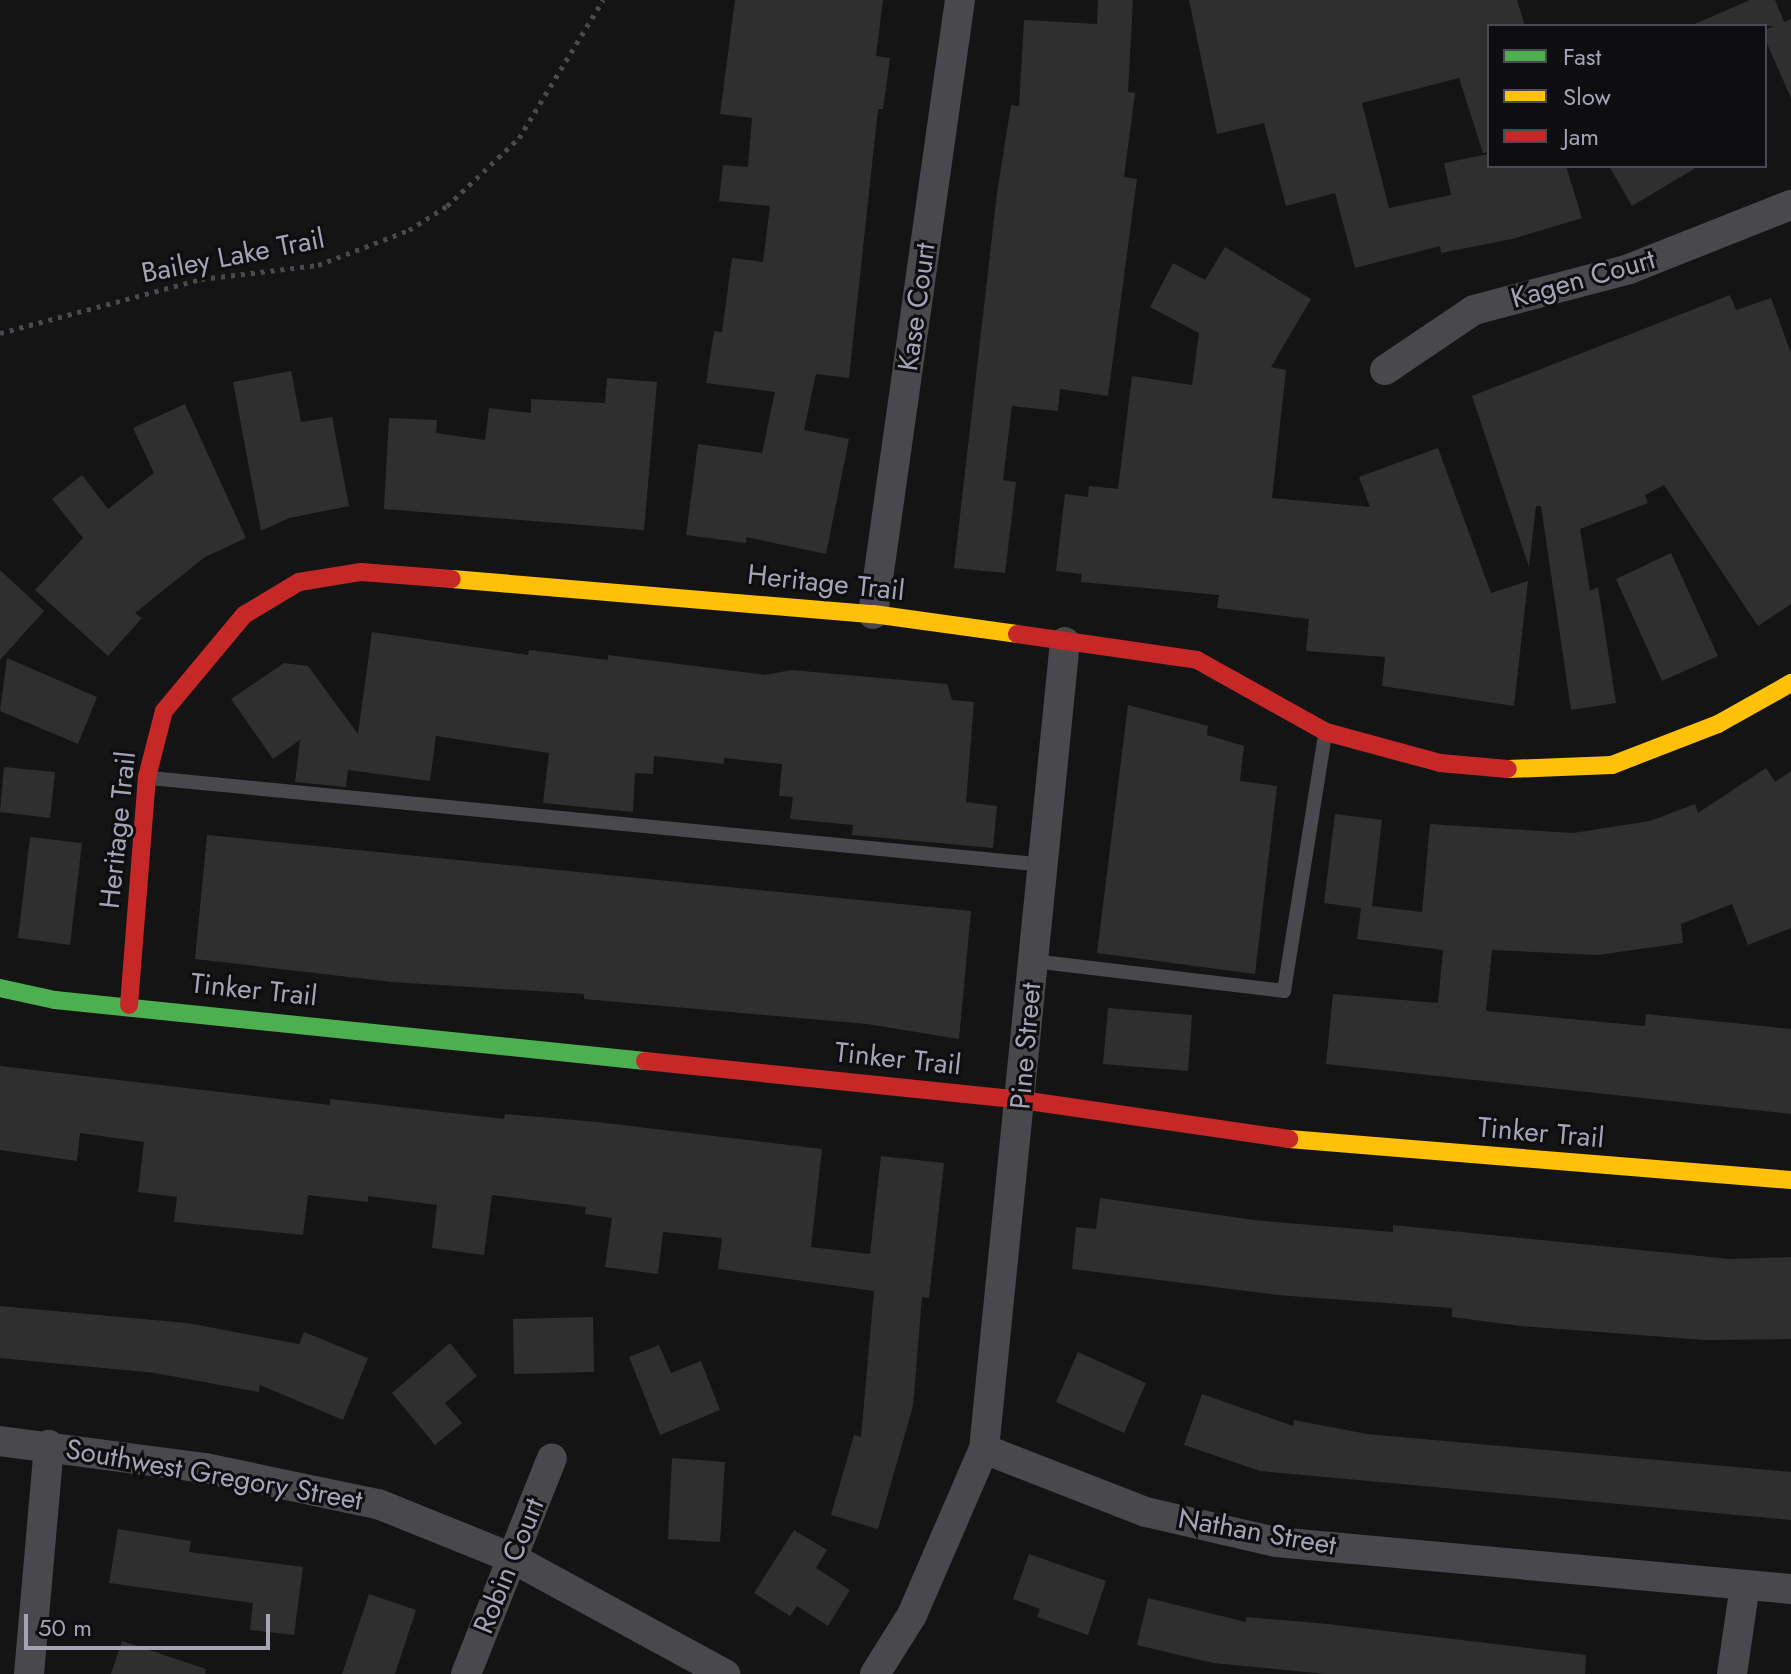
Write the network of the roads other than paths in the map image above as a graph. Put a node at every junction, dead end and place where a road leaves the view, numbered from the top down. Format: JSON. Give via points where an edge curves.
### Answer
{"nodes":[{"id":1,"x":960,"y":0,"type":"edge"},
{"id":2,"x":1791,"y":205,"type":"edge"},
{"id":3,"x":1385,"y":370,"type":"dead end"},
{"id":4,"x":873,"y":614,"type":"junction"},
{"id":5,"x":1065,"y":642,"type":"junction"},
{"id":6,"x":1791,"y":683,"type":"edge"},
{"id":7,"x":1326,"y":732,"type":"junction"},
{"id":8,"x":147,"y":777,"type":"junction"},
{"id":9,"x":1046,"y":865,"type":"junction"},
{"id":10,"x":1033,"y":961,"type":"junction"},
{"id":11,"x":0,"y":988,"type":"edge"},
{"id":12,"x":129,"y":1005,"type":"junction"},
{"id":13,"x":1022,"y":1100,"type":"junction"},
{"id":14,"x":1791,"y":1180,"type":"edge"},
{"id":15,"x":0,"y":1441,"type":"edge"},
{"id":16,"x":49,"y":1445,"type":"junction"},
{"id":17,"x":984,"y":1449,"type":"junction"},
{"id":18,"x":552,"y":1458,"type":"dead end"},
{"id":19,"x":512,"y":1558,"type":"junction"},
{"id":20,"x":1745,"y":1585,"type":"junction"},
{"id":21,"x":1791,"y":1589,"type":"edge"},
{"id":22,"x":29,"y":1674,"type":"edge"},
{"id":23,"x":466,"y":1674,"type":"edge"},
{"id":24,"x":725,"y":1674,"type":"edge"},
{"id":25,"x":875,"y":1674,"type":"edge"},
{"id":26,"x":1732,"y":1674,"type":"edge"}],
"edges":[{"from":1,"to":4,"type":"street","name":"Kase Court"},
{"from":2,"to":3,"type":"street","name":"Kagen Court","via":[[1629,269],[1474,310]]},
{"from":4,"to":5,"type":"street","name":"Heritage Trail"},
{"from":4,"to":8,"type":"street","name":"Heritage Trail","via":[[361,572],[299,582],[244,615],[206,654],[164,711]]},
{"from":5,"to":7,"type":"street","name":"Heritage Trail","via":[[1197,660]]},
{"from":5,"to":9,"type":"street","name":"Pine Street"},
{"from":6,"to":7,"type":"street","name":"Heritage Trail","via":[[1718,724],[1612,765],[1530,771],[1440,763]]},
{"from":7,"to":10,"type":"lane","via":[[1284,991]]},
{"from":8,"to":9,"type":"lane"},
{"from":8,"to":12,"type":"street","name":"Heritage Trail"},
{"from":9,"to":10,"type":"street","name":"Pine Street"},
{"from":10,"to":13,"type":"street","name":"Pine Street"},
{"from":11,"to":12,"type":"street","name":"Tinker Trail"},
{"from":12,"to":13,"type":"street","name":"Tinker Trail"},
{"from":13,"to":14,"type":"street","name":"Tinker Trail","via":[[1257,1136]]},
{"from":13,"to":17,"type":"street","name":"Pine Street"},
{"from":15,"to":16,"type":"street","name":"Southwest Gregory Street"},
{"from":16,"to":19,"type":"street","name":"Southwest Gregory Street","via":[[205,1468],[378,1504]]},
{"from":16,"to":22,"type":"street"},
{"from":17,"to":20,"type":"street","name":"Nathan Street","via":[[1146,1512],[1276,1542]]},
{"from":17,"to":25,"type":"street","via":[[912,1615]]},
{"from":18,"to":19,"type":"street","name":"Robin Court"},
{"from":19,"to":23,"type":"street","name":"Robin Court"},
{"from":19,"to":24,"type":"street","name":"Southwest Gregory Street"},
{"from":20,"to":21,"type":"street","name":"Nathan Street"},
{"from":20,"to":26,"type":"street"}]}
